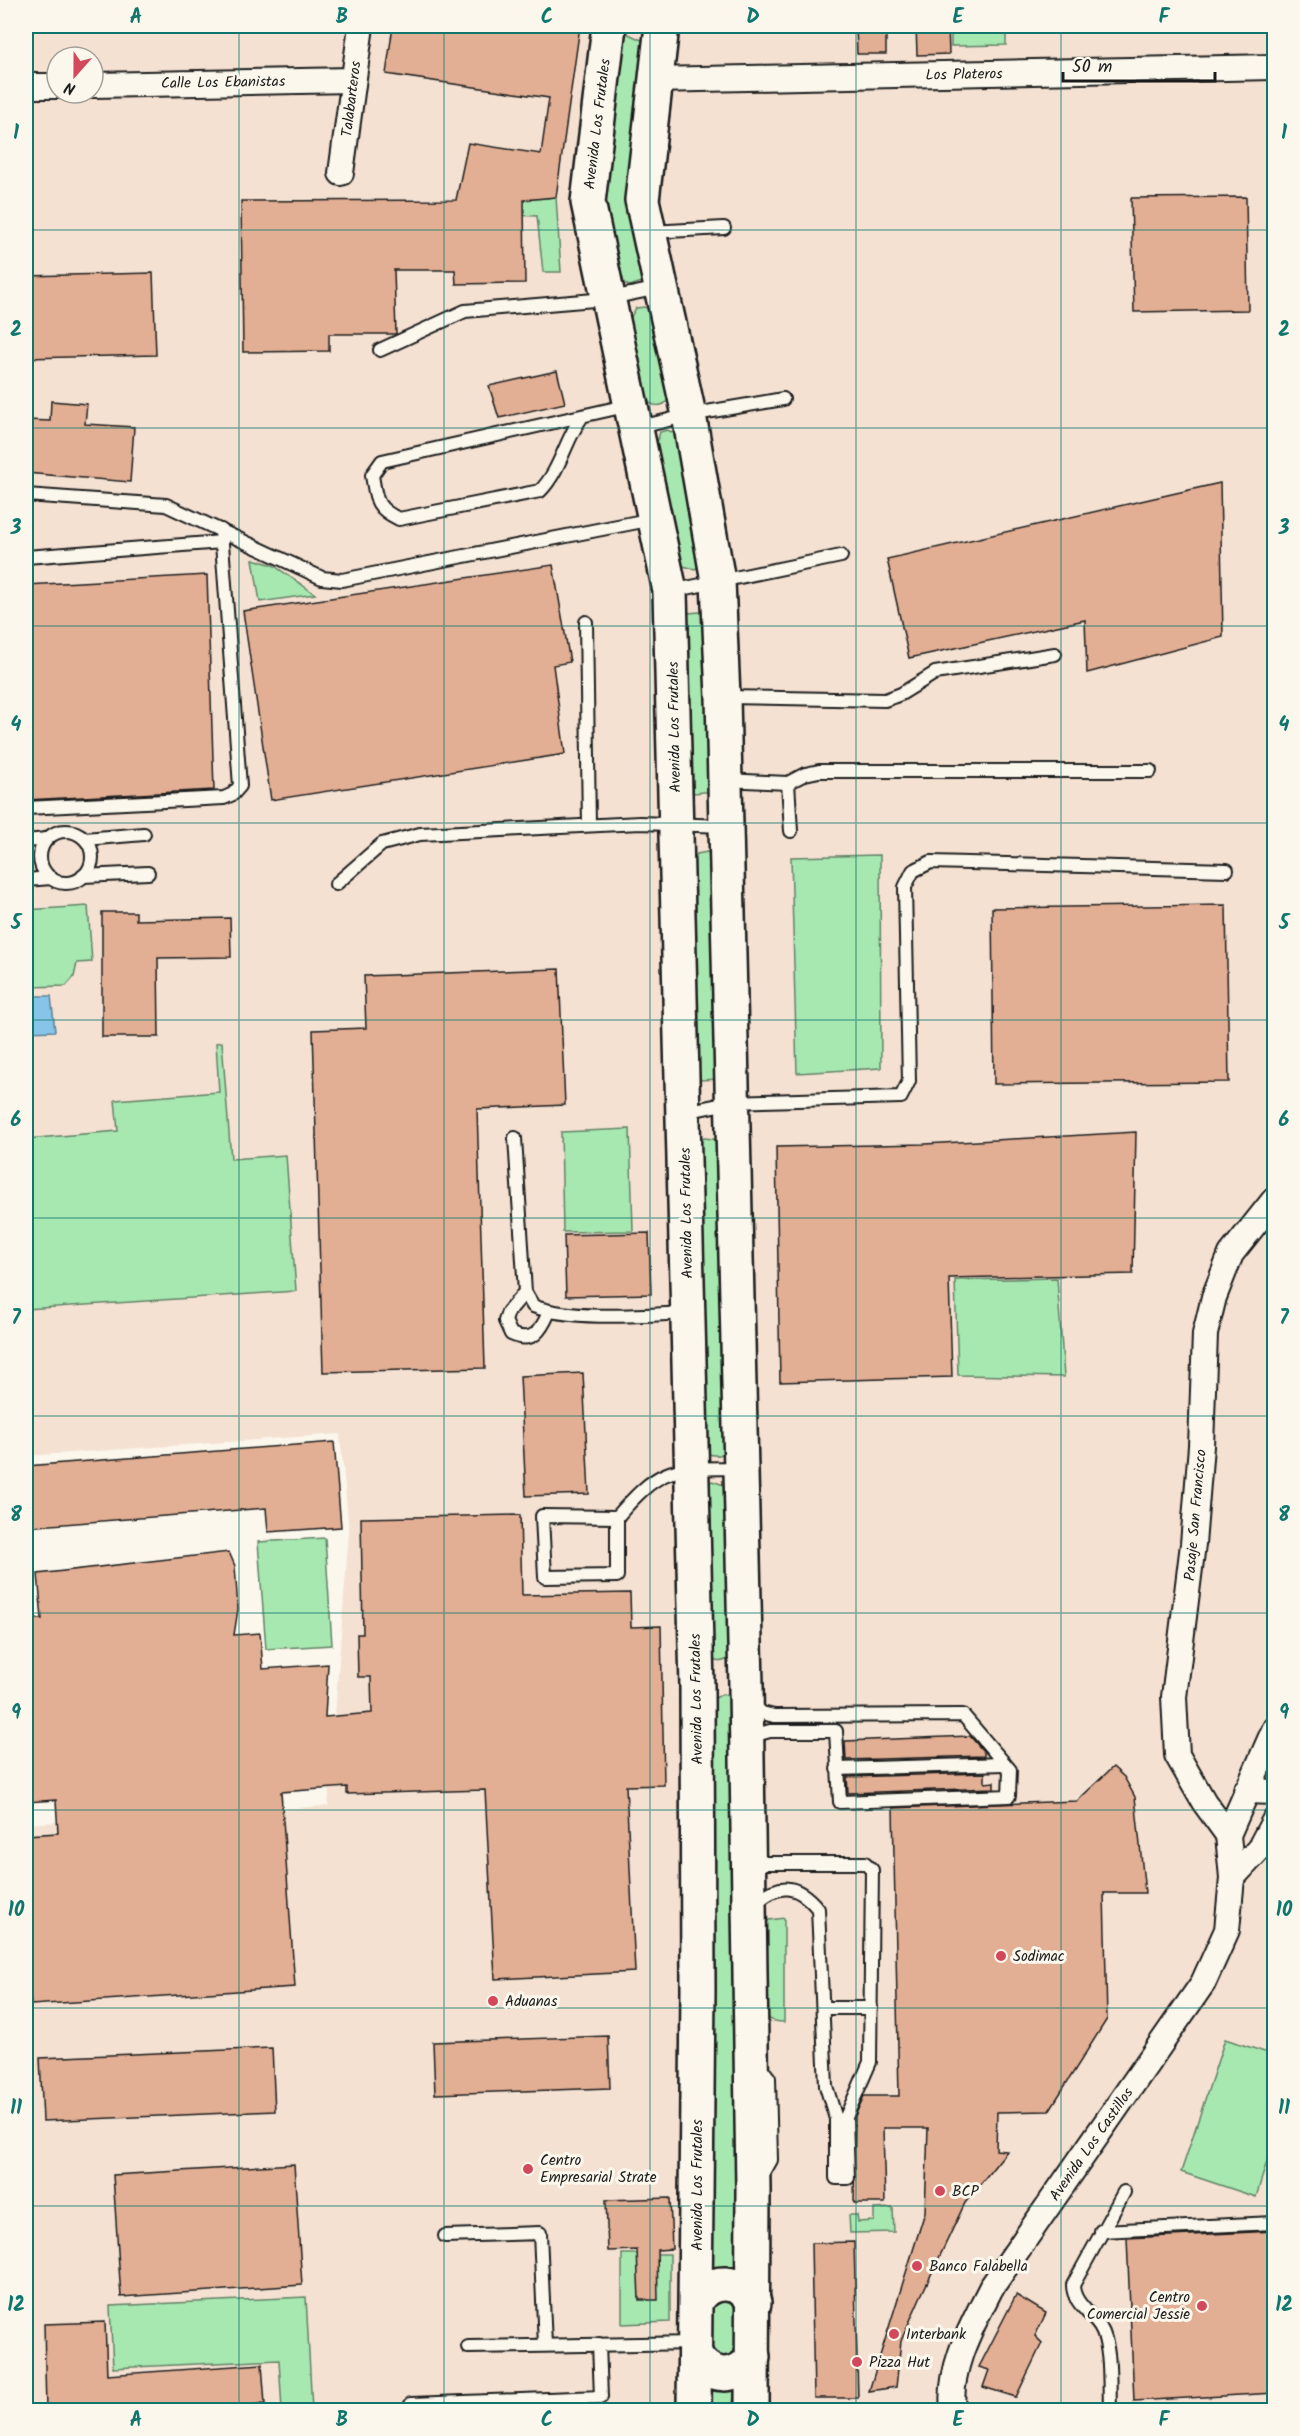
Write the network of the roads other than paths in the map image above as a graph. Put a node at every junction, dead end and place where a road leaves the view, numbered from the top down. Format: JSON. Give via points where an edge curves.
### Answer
{"nodes":[{"id":1,"x":361,"y":26,"type":"edge"},
{"id":2,"x":609,"y":26,"type":"edge"},
{"id":3,"x":662,"y":26,"type":"edge"},
{"id":4,"x":1275,"y":67,"type":"edge"},
{"id":5,"x":353,"y":80,"type":"junction"},
{"id":6,"x":654,"y":80,"type":"junction"},
{"id":7,"x":105,"y":85,"type":"edge"},
{"id":8,"x":26,"y":86,"type":"edge"},
{"id":9,"x":45,"y":86,"type":"edge"},
{"id":10,"x":341,"y":173,"type":"dead end"},
{"id":11,"x":724,"y":228,"type":"dead end"},
{"id":12,"x":649,"y":232,"type":"junction"},
{"id":13,"x":660,"y":288,"type":"junction"},
{"id":14,"x":606,"y":299,"type":"junction"},
{"id":15,"x":380,"y":350,"type":"dead end"},
{"id":16,"x":783,"y":399,"type":"dead end"},
{"id":17,"x":689,"y":415,"type":"junction"},
{"id":18,"x":632,"y":416,"type":"junction"},
{"id":19,"x":581,"y":418,"type":"junction"},
{"id":20,"x":26,"y":495,"type":"edge"},
{"id":21,"x":655,"y":518,"type":"junction"},
{"id":22,"x":221,"y":536,"type":"junction"},
{"id":23,"x":841,"y":555,"type":"dead end"},
{"id":24,"x":26,"y":557,"type":"edge"},
{"id":25,"x":718,"y":581,"type":"junction"},
{"id":26,"x":670,"y":591,"type":"junction"},
{"id":27,"x":586,"y":622,"type":"dead end"},
{"id":28,"x":1055,"y":654,"type":"dead end"},
{"id":29,"x":723,"y":697,"type":"junction"},
{"id":30,"x":1150,"y":771,"type":"dead end"},
{"id":31,"x":725,"y":780,"type":"junction"},
{"id":32,"x":788,"y":783,"type":"junction"},
{"id":33,"x":26,"y":808,"type":"edge"},
{"id":34,"x":676,"y":824,"type":"junction"},
{"id":35,"x":589,"y":825,"type":"junction"},
{"id":36,"x":726,"y":826,"type":"junction"},
{"id":37,"x":790,"y":831,"type":"dead end"},
{"id":38,"x":144,"y":834,"type":"dead end"},
{"id":39,"x":85,"y":839,"type":"junction"},
{"id":40,"x":47,"y":840,"type":"junction"},
{"id":41,"x":26,"y":841,"type":"edge"},
{"id":42,"x":1227,"y":870,"type":"dead end"},
{"id":43,"x":148,"y":873,"type":"dead end"},
{"id":44,"x":83,"y":876,"type":"junction"},
{"id":45,"x":51,"y":878,"type":"junction"},
{"id":46,"x":26,"y":880,"type":"edge"},
{"id":47,"x":336,"y":884,"type":"dead end"},
{"id":48,"x":733,"y":1102,"type":"junction"},
{"id":49,"x":684,"y":1112,"type":"junction"},
{"id":50,"x":515,"y":1138,"type":"dead end"},
{"id":51,"x":1275,"y":1200,"type":"edge"},
{"id":52,"x":525,"y":1292,"type":"junction"},
{"id":53,"x":549,"y":1312,"type":"junction"},
{"id":54,"x":687,"y":1312,"type":"junction"},
{"id":55,"x":742,"y":1468,"type":"junction"},
{"id":56,"x":691,"y":1469,"type":"junction"},
{"id":57,"x":617,"y":1517,"type":"junction"},
{"id":58,"x":746,"y":1686,"type":"junction"},
{"id":59,"x":697,"y":1687,"type":"junction"},
{"id":60,"x":1275,"y":1730,"type":"edge"},
{"id":61,"x":747,"y":1748,"type":"junction"},
{"id":62,"x":1005,"y":1764,"type":"junction"},
{"id":63,"x":837,"y":1769,"type":"junction"},
{"id":64,"x":1246,"y":1791,"type":"junction"},
{"id":65,"x":1275,"y":1792,"type":"edge"},
{"id":66,"x":1275,"y":1821,"type":"edge"},
{"id":67,"x":1228,"y":1835,"type":"junction"},
{"id":68,"x":749,"y":1854,"type":"junction"},
{"id":69,"x":1232,"y":1878,"type":"junction"},
{"id":70,"x":749,"y":1910,"type":"junction"},
{"id":71,"x":823,"y":2008,"type":"junction"},
{"id":72,"x":871,"y":2008,"type":"junction"},
{"id":73,"x":1124,"y":2192,"type":"dead end"},
{"id":74,"x":1275,"y":2223,"type":"edge"},
{"id":75,"x":1101,"y":2231,"type":"junction"},
{"id":76,"x":445,"y":2236,"type":"dead end"},
{"id":77,"x":696,"y":2301,"type":"junction"},
{"id":78,"x":754,"y":2303,"type":"junction"},
{"id":79,"x":599,"y":2344,"type":"junction"},
{"id":80,"x":545,"y":2345,"type":"junction"},
{"id":81,"x":468,"y":2347,"type":"dead end"},
{"id":82,"x":695,"y":2348,"type":"junction"},
{"id":83,"x":753,"y":2357,"type":"junction"},
{"id":84,"x":411,"y":2404,"type":"dead end"},
{"id":85,"x":694,"y":2410,"type":"edge"},
{"id":86,"x":752,"y":2410,"type":"edge"},
{"id":87,"x":953,"y":2410,"type":"edge"},
{"id":88,"x":1110,"y":2410,"type":"edge"}],
"edges":[{"from":1,"to":5,"type":"street","name":"Talabarteros"},
{"from":2,"to":14,"type":"main road","name":"Avenida Los Frutales","via":[[588,202]]},
{"from":3,"to":6,"type":"main road"},
{"from":4,"to":6,"type":"street","name":"Los Plateros"},
{"from":5,"to":7,"type":"street","name":"Calle Los Ebanistas"},
{"from":5,"to":10,"type":"street","name":"Talabarteros"},
{"from":6,"to":12,"type":"main road","via":[[642,200]]},
{"from":8,"to":9,"type":"street"},
{"from":11,"to":12,"type":"lane"},
{"from":12,"to":13,"type":"main road"},
{"from":13,"to":14,"type":"lane"},
{"from":13,"to":17,"type":"main road"},
{"from":14,"to":15,"type":"lane","via":[[465,311]]},
{"from":14,"to":18,"type":"main road","name":"Avenida Los Frutales"},
{"from":16,"to":17,"type":"lane"},
{"from":17,"to":18,"type":"lane"},
{"from":17,"to":25,"type":"main road"},
{"from":18,"to":19,"type":"lane"},
{"from":18,"to":21,"type":"main road","name":"Avenida Los Frutales"},
{"from":19,"to":19,"type":"lane","via":[[550,481],[540,491],[399,519],[385,513],[377,503],[372,475],[382,461]]},
{"from":20,"to":22,"type":"lane","via":[[166,505]]},
{"from":21,"to":22,"type":"lane","via":[[342,580],[322,578]]},
{"from":21,"to":26,"type":"main road","name":"Avenida Los Frutales"},
{"from":22,"to":24,"type":"lane"},
{"from":22,"to":33,"type":"lane","via":[[240,786],[224,798]]},
{"from":23,"to":25,"type":"lane"},
{"from":25,"to":26,"type":"lane"},
{"from":25,"to":29,"type":"main road"},
{"from":26,"to":34,"type":"main road","name":"Avenida Los Frutales"},
{"from":27,"to":35,"type":"lane"},
{"from":28,"to":29,"type":"lane","via":[[935,673],[885,700]]},
{"from":29,"to":31,"type":"main road"},
{"from":30,"to":32,"type":"lane","via":[[819,771]]},
{"from":31,"to":32,"type":"lane"},
{"from":31,"to":36,"type":"main road"},
{"from":32,"to":37,"type":"lane"},
{"from":34,"to":35,"type":"lane"},
{"from":34,"to":36,"type":"lane"},
{"from":34,"to":49,"type":"main road","name":"Avenida Los Frutales"},
{"from":35,"to":47,"type":"lane","via":[[401,837],[381,844]]},
{"from":36,"to":48,"type":"main road"},
{"from":38,"to":39,"type":"lane"},
{"from":39,"to":40,"type":"lane","via":[[62,832]]},
{"from":39,"to":44,"type":"lane","via":[[90,846],[91,862]]},
{"from":40,"to":41,"type":"lane"},
{"from":40,"to":45,"type":"lane","via":[[40,855]]},
{"from":42,"to":48,"type":"lane","via":[[931,862],[913,871],[905,887],[907,1090],[902,1097]]},
{"from":43,"to":44,"type":"lane"},
{"from":44,"to":45,"type":"lane","via":[[68,883]]},
{"from":45,"to":46,"type":"lane"},
{"from":48,"to":49,"type":"lane"},
{"from":48,"to":55,"type":"main road"},
{"from":49,"to":54,"type":"main road","name":"Avenida Los Frutales"},
{"from":50,"to":52,"type":"lane"},
{"from":51,"to":67,"type":"street","name":"Pasaje San Francisco","via":[[1231,1254],[1205,1334],[1193,1544],[1174,1697],[1177,1755]]},
{"from":52,"to":53,"type":"lane","via":[[533,1306]]},
{"from":52,"to":53,"type":"lane","via":[[504,1321],[511,1334],[520,1338],[536,1336]]},
{"from":53,"to":54,"type":"lane"},
{"from":54,"to":56,"type":"main road","name":"Avenida Los Frutales"},
{"from":55,"to":56,"type":"lane"},
{"from":55,"to":58,"type":"main road"},
{"from":56,"to":57,"type":"lane","via":[[667,1472],[643,1488]]},
{"from":56,"to":59,"type":"main road","name":"Avenida Los Frutales"},
{"from":57,"to":57,"type":"lane","via":[[542,1516],[545,1577],[617,1576]]},
{"from":58,"to":59,"type":"main road"},
{"from":58,"to":61,"type":"main road"},
{"from":58,"to":62,"type":"lane","via":[[754,1708],[774,1716],[963,1715]]},
{"from":59,"to":77,"type":"main road","name":"Avenida Los Frutales"},
{"from":60,"to":64,"type":"street","name":"Avenida Los Castillos"},
{"from":61,"to":63,"type":"lane","via":[[753,1738],[770,1731],[836,1731]]},
{"from":61,"to":68,"type":"main road"},
{"from":62,"to":63,"type":"lane"},
{"from":62,"to":63,"type":"lane","via":[[1010,1770],[1009,1796],[840,1802]]},
{"from":64,"to":65,"type":"street"},
{"from":64,"to":67,"type":"street","name":"Avenida Los Castillos"},
{"from":66,"to":69,"type":"street","via":[[1260,1849]]},
{"from":67,"to":69,"type":"street","name":"Avenida Los Castillos"},
{"from":68,"to":70,"type":"main road"},
{"from":68,"to":72,"type":"lane","via":[[765,1863],[871,1866]]},
{"from":69,"to":87,"type":"street","name":"Avenida Los Castillos","via":[[1227,1929],[1203,1983],[991,2288],[967,2334],[951,2391]]},
{"from":70,"to":71,"type":"lane","via":[[768,1892],[788,1888],[800,1892],[818,1910]]},
{"from":70,"to":78,"type":"main road"},
{"from":71,"to":72,"type":"lane"},
{"from":71,"to":72,"type":"lane","via":[[826,2086],[836,2119],[836,2178],[848,2178],[846,2117],[870,2062]]},
{"from":73,"to":75,"type":"lane"},
{"from":74,"to":75,"type":"lane"},
{"from":75,"to":88,"type":"lane","via":[[1073,2290],[1106,2341]]},
{"from":76,"to":80,"type":"lane","via":[[540,2233]]},
{"from":77,"to":78,"type":"main road","via":[[709,2287],[728,2284],[741,2289]]},
{"from":77,"to":82,"type":"main road","name":"Avenida Los Frutales"},
{"from":78,"to":83,"type":"main road"},
{"from":79,"to":80,"type":"lane"},
{"from":79,"to":82,"type":"lane"},
{"from":79,"to":84,"type":"lane","via":[[601,2397]]},
{"from":80,"to":81,"type":"lane"},
{"from":82,"to":83,"type":"main road","via":[[704,2366],[721,2374],[740,2370]]},
{"from":82,"to":85,"type":"main road","name":"Avenida Los Frutales"},
{"from":83,"to":86,"type":"main road"}]}
